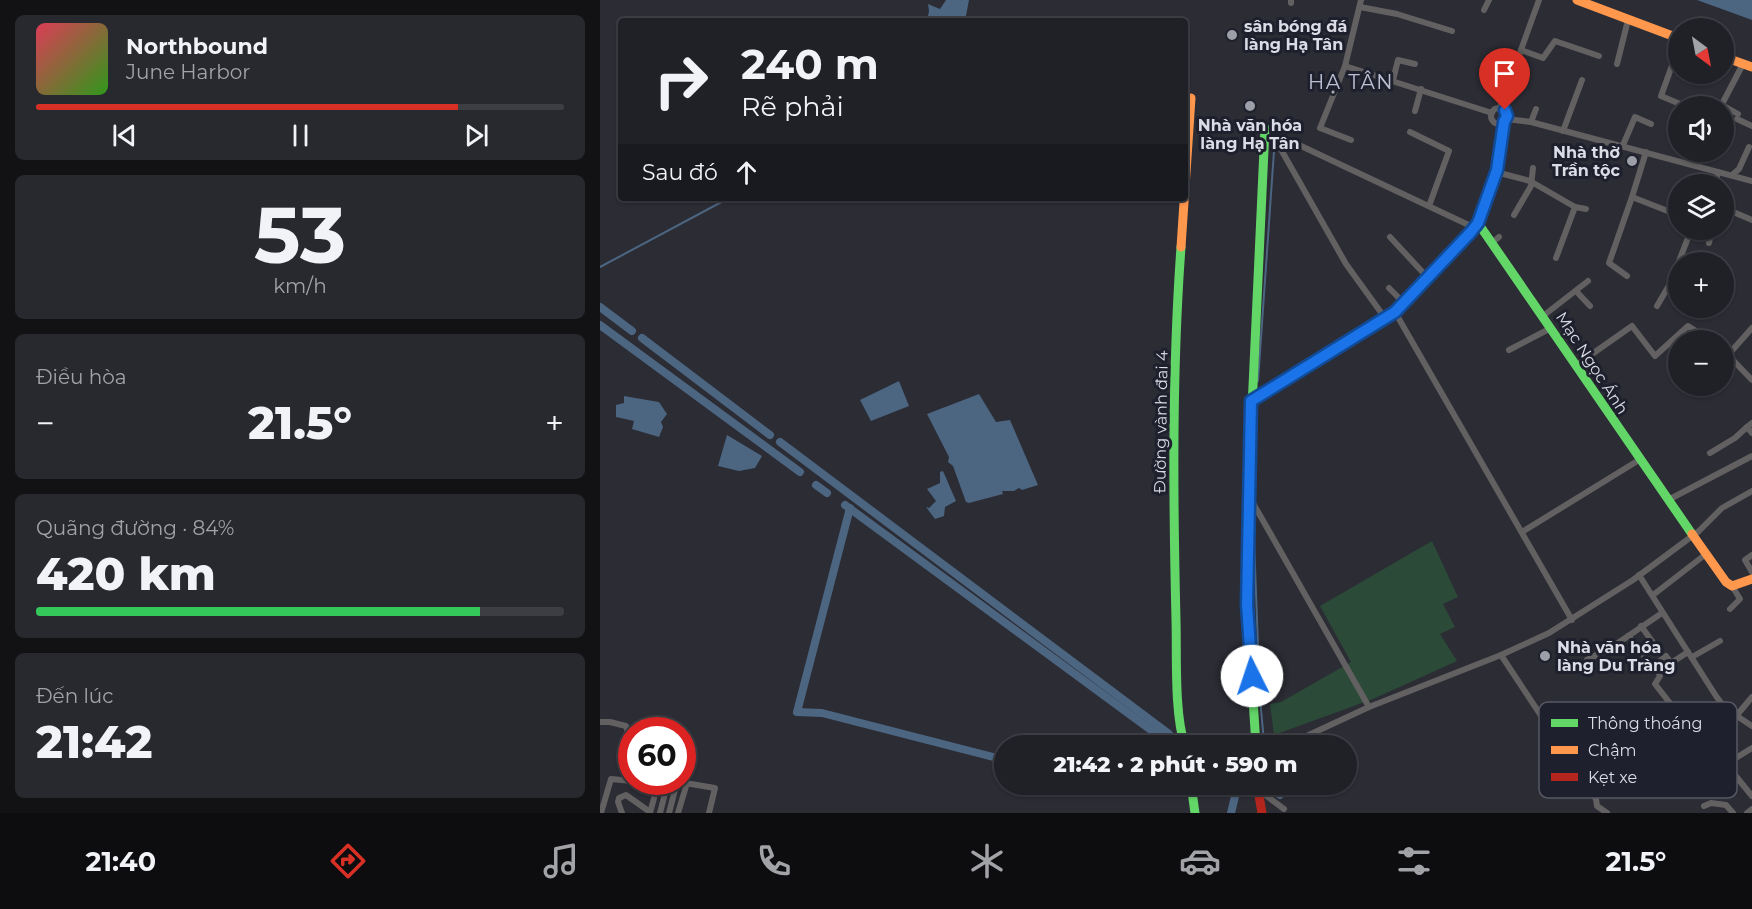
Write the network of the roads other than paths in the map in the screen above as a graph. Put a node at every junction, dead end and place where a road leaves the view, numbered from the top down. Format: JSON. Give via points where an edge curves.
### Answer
{"nodes":[{"id":1,"x":1488,"y":0,"type":"edge"},
{"id":2,"x":1539,"y":0,"type":"edge"},
{"id":3,"x":1577,"y":0,"type":"edge"},
{"id":4,"x":1361,"y":3,"type":"edge"},
{"id":5,"x":1484,"y":10,"type":"dead end"},
{"id":6,"x":1628,"y":20,"type":"junction"},
{"id":7,"x":1452,"y":31,"type":"dead end"},
{"id":8,"x":1668,"y":34,"type":"edge"},
{"id":9,"x":1521,"y":50,"type":"junction"},
{"id":10,"x":1599,"y":56,"type":"dead end"},
{"id":11,"x":1415,"y":64,"type":"dead end"},
{"id":12,"x":1617,"y":64,"type":"dead end"},
{"id":13,"x":1345,"y":66,"type":"junction"},
{"id":14,"x":1748,"y":66,"type":"edge"},
{"id":15,"x":1668,"y":77,"type":"edge"},
{"id":16,"x":1393,"y":80,"type":"junction"},
{"id":17,"x":1582,"y":80,"type":"dead end"},
{"id":18,"x":1421,"y":89,"type":"junction"},
{"id":19,"x":1728,"y":96,"type":"edge"},
{"id":20,"x":1668,"y":99,"type":"edge"},
{"id":21,"x":1500,"y":108,"type":"junction"},
{"id":22,"x":1536,"y":110,"type":"dead end"},
{"id":23,"x":1415,"y":111,"type":"dead end"},
{"id":24,"x":1492,"y":113,"type":"junction"},
{"id":25,"x":1734,"y":114,"type":"edge"},
{"id":26,"x":1505,"y":120,"type":"junction"},
{"id":27,"x":1531,"y":122,"type":"junction"},
{"id":28,"x":1651,"y":124,"type":"dead end"},
{"id":29,"x":1752,"y":126,"type":"edge"},
{"id":30,"x":1265,"y":128,"type":"dead end"},
{"id":31,"x":1563,"y":131,"type":"junction"},
{"id":32,"x":1410,"y":132,"type":"dead end"},
{"id":33,"x":1282,"y":137,"type":"dead end"},
{"id":34,"x":1351,"y":140,"type":"dead end"},
{"id":35,"x":1623,"y":145,"type":"junction"},
{"id":36,"x":1279,"y":146,"type":"dead end"},
{"id":37,"x":1749,"y":147,"type":"dead end"},
{"id":38,"x":1646,"y":152,"type":"junction"},
{"id":39,"x":1533,"y":168,"type":"dead end"},
{"id":40,"x":1496,"y":172,"type":"junction"},
{"id":41,"x":1718,"y":172,"type":"joint"},
{"id":42,"x":1727,"y":174,"type":"edge"},
{"id":43,"x":1733,"y":174,"type":"edge"},
{"id":44,"x":1734,"y":176,"type":"edge"},
{"id":45,"x":1530,"y":181,"type":"junction"},
{"id":46,"x":1752,"y":181,"type":"edge"},
{"id":47,"x":1632,"y":197,"type":"junction"},
{"id":48,"x":1183,"y":201,"type":"edge"},
{"id":49,"x":1429,"y":206,"type":"junction"},
{"id":50,"x":1575,"y":207,"type":"junction"},
{"id":51,"x":1586,"y":209,"type":"dead end"},
{"id":52,"x":1668,"y":211,"type":"edge"},
{"id":53,"x":1734,"y":212,"type":"edge"},
{"id":54,"x":1514,"y":215,"type":"dead end"},
{"id":55,"x":1752,"y":220,"type":"edge"},
{"id":56,"x":1477,"y":226,"type":"junction"},
{"id":57,"x":1390,"y":237,"type":"dead end"},
{"id":58,"x":1687,"y":240,"type":"edge"},
{"id":59,"x":1710,"y":240,"type":"edge"},
{"id":60,"x":1709,"y":243,"type":"dead end"},
{"id":61,"x":1556,"y":258,"type":"dead end"},
{"id":62,"x":1627,"y":276,"type":"dead end"},
{"id":63,"x":1429,"y":279,"type":"junction"},
{"id":64,"x":1588,"y":281,"type":"dead end"},
{"id":65,"x":1389,"y":288,"type":"dead end"},
{"id":66,"x":1577,"y":292,"type":"junction"},
{"id":67,"x":1404,"y":303,"type":"junction"},
{"id":68,"x":1590,"y":306,"type":"dead end"},
{"id":69,"x":1657,"y":306,"type":"dead end"},
{"id":70,"x":1395,"y":312,"type":"junction"},
{"id":71,"x":1543,"y":316,"type":"junction"},
{"id":72,"x":1384,"y":318,"type":"junction"},
{"id":73,"x":1551,"y":328,"type":"junction"},
{"id":74,"x":1752,"y":328,"type":"edge"},
{"id":75,"x":1668,"y":344,"type":"edge"},
{"id":76,"x":1734,"y":345,"type":"edge"},
{"id":77,"x":1509,"y":350,"type":"dead end"},
{"id":78,"x":1734,"y":361,"type":"edge"},
{"id":79,"x":1575,"y":366,"type":"junction"},
{"id":80,"x":1752,"y":380,"type":"edge"},
{"id":81,"x":1251,"y":401,"type":"junction"},
{"id":82,"x":1750,"y":425,"type":"edge"},
{"id":83,"x":1752,"y":433,"type":"edge"},
{"id":84,"x":1710,"y":453,"type":"dead end"},
{"id":85,"x":1752,"y":456,"type":"edge"},
{"id":86,"x":1639,"y":460,"type":"junction"},
{"id":87,"x":1752,"y":491,"type":"edge"},
{"id":88,"x":1248,"y":494,"type":"junction"},
{"id":89,"x":1668,"y":500,"type":"junction"},
{"id":90,"x":1522,"y":532,"type":"junction"},
{"id":91,"x":1693,"y":535,"type":"junction"},
{"id":92,"x":1706,"y":554,"type":"junction"},
{"id":93,"x":1752,"y":555,"type":"edge"},
{"id":94,"x":1752,"y":572,"type":"edge"},
{"id":95,"x":1639,"y":575,"type":"junction"},
{"id":96,"x":1752,"y":579,"type":"edge"},
{"id":97,"x":1732,"y":586,"type":"junction"},
{"id":98,"x":1653,"y":595,"type":"junction"},
{"id":99,"x":1730,"y":609,"type":"dead end"},
{"id":100,"x":1662,"y":613,"type":"junction"},
{"id":101,"x":1570,"y":621,"type":"junction"},
{"id":102,"x":1641,"y":626,"type":"junction"},
{"id":103,"x":1572,"y":630,"type":"dead end"},
{"id":104,"x":1628,"y":636,"type":"junction"},
{"id":105,"x":1720,"y":641,"type":"dead end"},
{"id":106,"x":1657,"y":648,"type":"dead end"},
{"id":107,"x":1690,"y":655,"type":"junction"},
{"id":108,"x":1501,"y":656,"type":"junction"},
{"id":109,"x":1647,"y":659,"type":"dead end"},
{"id":110,"x":1587,"y":660,"type":"dead end"},
{"id":111,"x":1752,"y":697,"type":"edge"},
{"id":112,"x":1671,"y":702,"type":"edge"},
{"id":113,"x":1720,"y":702,"type":"edge"},
{"id":114,"x":1369,"y":707,"type":"junction"},
{"id":115,"x":1539,"y":711,"type":"edge"},
{"id":116,"x":1737,"y":715,"type":"joint"},
{"id":117,"x":600,"y":722,"type":"edge"},
{"id":118,"x":1751,"y":722,"type":"edge"},
{"id":119,"x":618,"y":724,"type":"edge"},
{"id":120,"x":1181,"y":735,"type":"edge"},
{"id":121,"x":1255,"y":735,"type":"edge"},
{"id":122,"x":1309,"y":735,"type":"edge"},
{"id":123,"x":1752,"y":748,"type":"edge"},
{"id":124,"x":1737,"y":757,"type":"edge"},
{"id":125,"x":1737,"y":779,"type":"edge"},
{"id":126,"x":618,"y":780,"type":"edge"},
{"id":127,"x":696,"y":785,"type":"edge"},
{"id":128,"x":654,"y":795,"type":"edge"},
{"id":129,"x":665,"y":795,"type":"edge"},
{"id":130,"x":674,"y":795,"type":"edge"},
{"id":131,"x":683,"y":795,"type":"edge"},
{"id":132,"x":1193,"y":795,"type":"edge"},
{"id":133,"x":1257,"y":795,"type":"edge"},
{"id":134,"x":1266,"y":795,"type":"edge"},
{"id":135,"x":1752,"y":796,"type":"edge"},
{"id":136,"x":1595,"y":798,"type":"edge"},
{"id":137,"x":1704,"y":806,"type":"dead end"},
{"id":138,"x":1752,"y":808,"type":"edge"},
{"id":139,"x":1284,"y":809,"type":"dead end"},
{"id":140,"x":650,"y":812,"type":"edge"},
{"id":141,"x":601,"y":813,"type":"edge"},
{"id":142,"x":622,"y":813,"type":"edge"},
{"id":143,"x":660,"y":813,"type":"edge"},
{"id":144,"x":669,"y":813,"type":"edge"},
{"id":145,"x":678,"y":813,"type":"edge"},
{"id":146,"x":709,"y":813,"type":"edge"},
{"id":147,"x":1195,"y":813,"type":"edge"},
{"id":148,"x":1262,"y":813,"type":"edge"},
{"id":149,"x":1607,"y":813,"type":"edge"},
{"id":150,"x":1733,"y":813,"type":"edge"},
{"id":151,"x":1747,"y":813,"type":"edge"}],
"edges":[{"from":1,"to":5,"type":"street"},
{"from":2,"to":9,"type":"street"},
{"from":3,"to":6,"type":"main road"},
{"from":4,"to":7,"type":"street"},
{"from":4,"to":13,"type":"street"},
{"from":6,"to":8,"type":"main road"},
{"from":6,"to":12,"type":"street"},
{"from":9,"to":10,"type":"street","via":[[1544,58],[1555,41]]},
{"from":9,"to":21,"type":"street"},
{"from":11,"to":16,"type":"street","via":[[1398,60]]},
{"from":13,"to":16,"type":"street"},
{"from":13,"to":34,"type":"street","via":[[1320,128]]},
{"from":14,"to":19,"type":"street"},
{"from":15,"to":20,"type":"street","via":[[1661,96]]},
{"from":16,"to":18,"type":"street"},
{"from":17,"to":31,"type":"street"},
{"from":18,"to":23,"type":"street"},
{"from":18,"to":24,"type":"street"},
{"from":21,"to":24,"type":"street"},
{"from":21,"to":26,"type":"street","via":[[1506,112]]},
{"from":22,"to":27,"type":"street"},
{"from":24,"to":26,"type":"street","via":[[1494,122]]},
{"from":25,"to":29,"type":"street"},
{"from":26,"to":27,"type":"street"},
{"from":26,"to":40,"type":"main road"},
{"from":27,"to":31,"type":"street"},
{"from":28,"to":35,"type":"street","via":[[1635,117]]},
{"from":30,"to":81,"type":"main road"},
{"from":31,"to":35,"type":"street"},
{"from":32,"to":49,"type":"street","via":[[1449,151]]},
{"from":33,"to":49,"type":"street"},
{"from":35,"to":38,"type":"street"},
{"from":36,"to":72,"type":"street","via":[[1346,264]]},
{"from":37,"to":43,"type":"street"},
{"from":38,"to":41,"type":"street","via":[[1663,160]]},
{"from":38,"to":47,"type":"street"},
{"from":39,"to":45,"type":"street"},
{"from":40,"to":45,"type":"street"},
{"from":40,"to":56,"type":"main road"},
{"from":41,"to":42,"type":"street"},
{"from":44,"to":46,"type":"street"},
{"from":45,"to":50,"type":"street"},
{"from":45,"to":54,"type":"street"},
{"from":47,"to":52,"type":"street"},
{"from":47,"to":62,"type":"street","via":[[1609,263]]},
{"from":48,"to":120,"type":"main road","name":"Đường vành đai 4","via":[[1175,500],[1176,665]]},
{"from":49,"to":56,"type":"street"},
{"from":50,"to":51,"type":"street"},
{"from":50,"to":61,"type":"street"},
{"from":53,"to":55,"type":"street"},
{"from":56,"to":63,"type":"street"},
{"from":56,"to":71,"type":"main road","name":"Mạc Ngọc Ánh","via":[[1496,239]]},
{"from":57,"to":63,"type":"street"},
{"from":58,"to":69,"type":"street"},
{"from":59,"to":60,"type":"street"},
{"from":63,"to":67,"type":"street"},
{"from":64,"to":66,"type":"street"},
{"from":65,"to":67,"type":"street"},
{"from":66,"to":68,"type":"street"},
{"from":66,"to":71,"type":"street"},
{"from":67,"to":70,"type":"street"},
{"from":70,"to":72,"type":"street"},
{"from":70,"to":90,"type":"street"},
{"from":71,"to":73,"type":"main road","name":"Mạc Ngọc Ánh"},
{"from":72,"to":81,"type":"street"},
{"from":73,"to":77,"type":"street"},
{"from":73,"to":79,"type":"main road","name":"Mạc Ngọc Ánh"},
{"from":74,"to":76,"type":"street"},
{"from":75,"to":79,"type":"street","via":[[1655,356],[1632,326]]},
{"from":78,"to":80,"type":"street"},
{"from":79,"to":86,"type":"main road","name":"Mạc Ngọc Ánh"},
{"from":81,"to":88,"type":"main road"},
{"from":82,"to":83,"type":"street"},
{"from":82,"to":84,"type":"street"},
{"from":85,"to":89,"type":"street"},
{"from":86,"to":89,"type":"main road","name":"Mạc Ngọc Ánh"},
{"from":86,"to":90,"type":"street"},
{"from":87,"to":91,"type":"street","via":[[1722,508]]},
{"from":88,"to":114,"type":"street"},
{"from":88,"to":121,"type":"main road","via":[[1247,605]]},
{"from":89,"to":91,"type":"main road","name":"Mạc Ngọc Ánh"},
{"from":90,"to":101,"type":"street"},
{"from":91,"to":92,"type":"main road","name":"Mạc Ngọc Ánh"},
{"from":91,"to":95,"type":"street"},
{"from":92,"to":97,"type":"main road","name":"Mạc Ngọc Ánh"},
{"from":92,"to":98,"type":"street"},
{"from":93,"to":94,"type":"street","via":[[1745,560]]},
{"from":95,"to":98,"type":"street"},
{"from":95,"to":101,"type":"street"},
{"from":96,"to":97,"type":"main road"},
{"from":97,"to":99,"type":"street","via":[[1740,599]]},
{"from":98,"to":100,"type":"street"},
{"from":100,"to":102,"type":"street"},
{"from":100,"to":107,"type":"street"},
{"from":101,"to":103,"type":"street"},
{"from":101,"to":108,"type":"street"},
{"from":102,"to":104,"type":"street"},
{"from":102,"to":106,"type":"street"},
{"from":104,"to":109,"type":"street"},
{"from":104,"to":110,"type":"street"},
{"from":105,"to":107,"type":"street"},
{"from":107,"to":112,"type":"street","via":[[1675,663],[1666,656],[1655,665],[1660,676],[1655,684]]},
{"from":107,"to":113,"type":"street"},
{"from":108,"to":114,"type":"street"},
{"from":108,"to":115,"type":"street"},
{"from":111,"to":116,"type":"street"},
{"from":114,"to":122,"type":"street"},
{"from":116,"to":118,"type":"street"},
{"from":117,"to":119,"type":"street"},
{"from":123,"to":124,"type":"street"},
{"from":125,"to":135,"type":"street"},
{"from":126,"to":141,"type":"street","via":[[611,779]]},
{"from":127,"to":146,"type":"street","via":[[715,788]]},
{"from":128,"to":140,"type":"street"},
{"from":129,"to":143,"type":"street"},
{"from":130,"to":144,"type":"street"},
{"from":131,"to":145,"type":"street"},
{"from":132,"to":147,"type":"main road"},
{"from":133,"to":148,"type":"main road"},
{"from":134,"to":139,"type":"street"},
{"from":136,"to":149,"type":"street","via":[[1597,806]]},
{"from":137,"to":150,"type":"street","via":[[1726,805]]},
{"from":138,"to":151,"type":"street"},
{"from":140,"to":142,"type":"street","via":[[626,795],[618,802]]}]}
